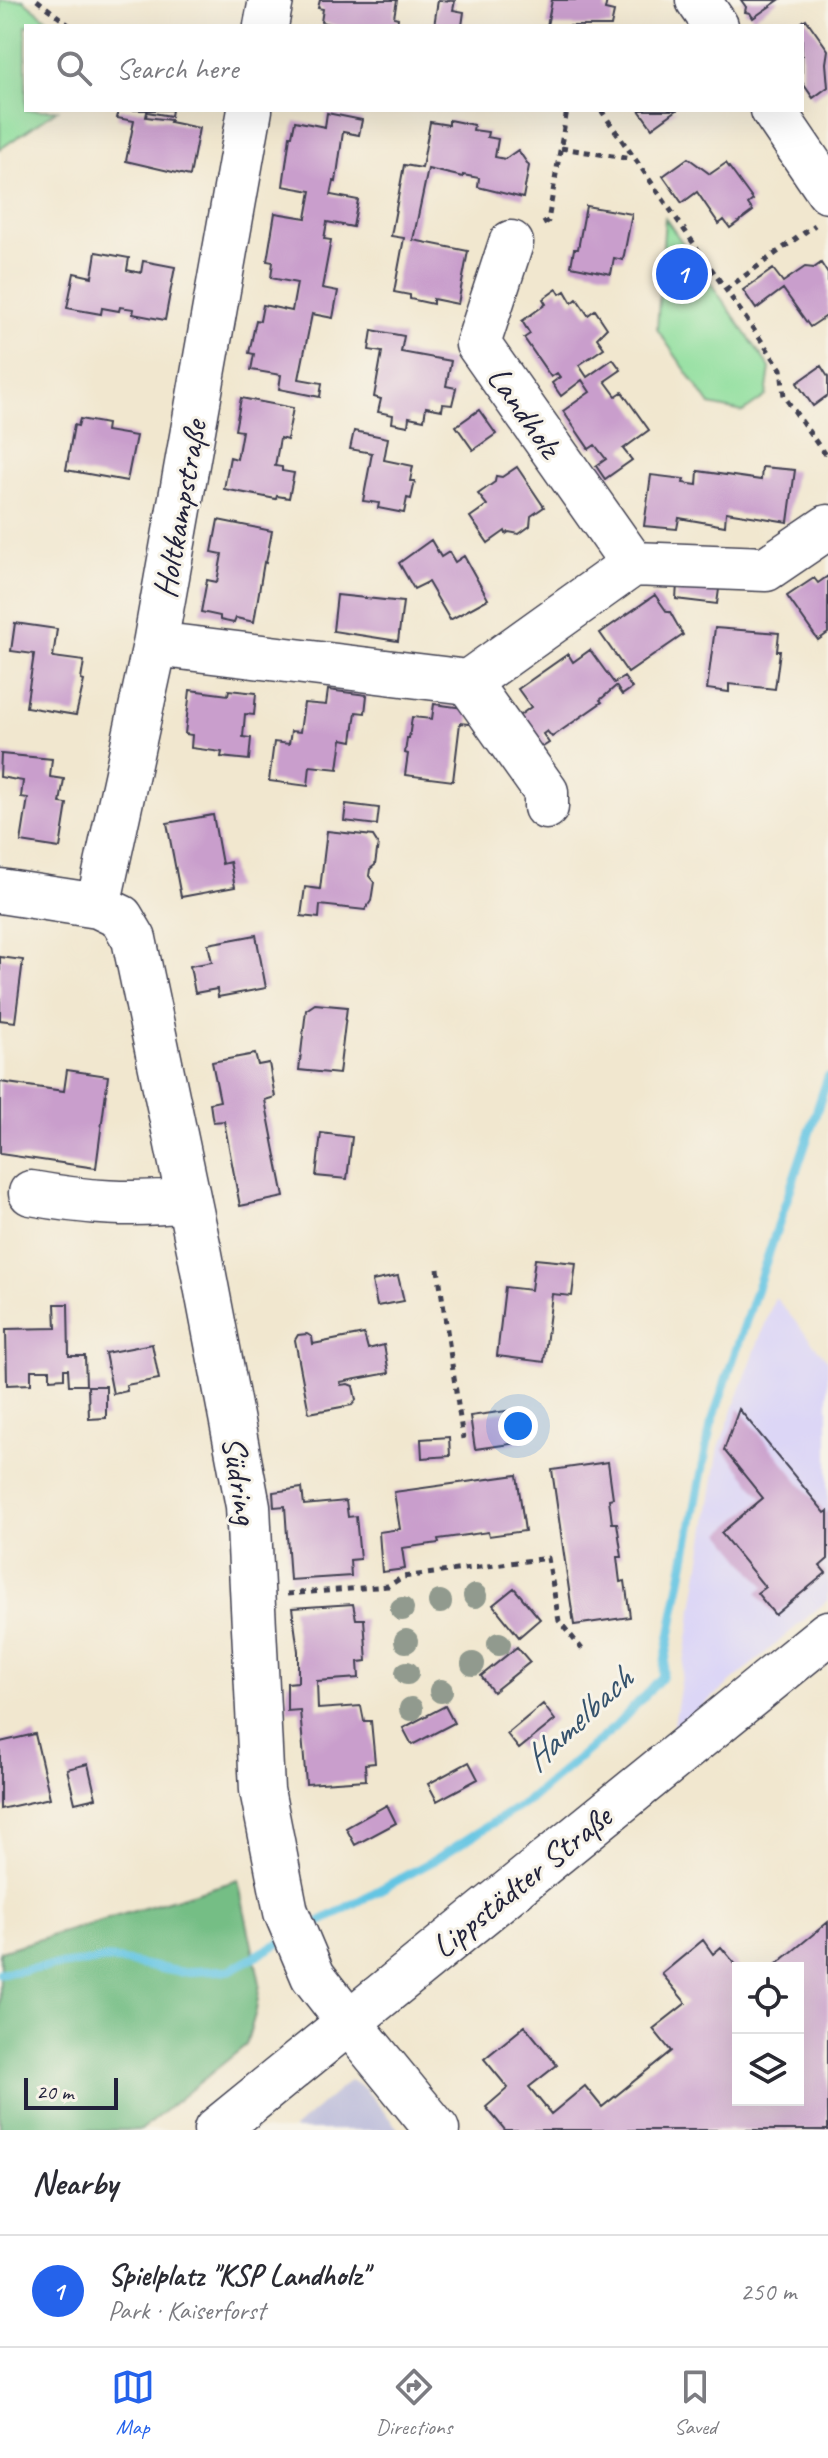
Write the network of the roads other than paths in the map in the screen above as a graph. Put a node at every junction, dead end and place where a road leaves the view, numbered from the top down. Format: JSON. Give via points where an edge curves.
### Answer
{"nodes":[{"id":1,"x":271,"y":0,"type":"edge"},
{"id":2,"x":698,"y":0,"type":"edge"},
{"id":3,"x":266,"y":24,"type":"edge"},
{"id":4,"x":715,"y":24,"type":"edge"},
{"id":5,"x":250,"y":112,"type":"edge"},
{"id":6,"x":774,"y":112,"type":"edge"},
{"id":7,"x":822,"y":208,"type":"edge"},
{"id":8,"x":511,"y":243,"type":"road end"},
{"id":9,"x":828,"y":527,"type":"edge"},
{"id":10,"x":633,"y":564,"type":"junction"},
{"id":11,"x":155,"y":644,"type":"junction"},
{"id":12,"x":468,"y":682,"type":"junction"},
{"id":13,"x":546,"y":807,"type":"dead end"},
{"id":14,"x":0,"y":891,"type":"edge"},
{"id":15,"x":98,"y":906,"type":"junction"},
{"id":16,"x":31,"y":1193,"type":"dead end"},
{"id":17,"x":188,"y":1200,"type":"junction"},
{"id":18,"x":828,"y":1633,"type":"edge"},
{"id":19,"x":348,"y":2021,"type":"junction"},
{"id":20,"x":216,"y":2130,"type":"edge"},
{"id":21,"x":437,"y":2130,"type":"edge"}],
"edges":[{"from":1,"to":3,"type":"street"},
{"from":2,"to":4,"type":"street"},
{"from":5,"to":11,"type":"street","name":"Holtkampstraße"},
{"from":6,"to":7,"type":"street"},
{"from":8,"to":10,"type":"street","name":"Landholz","via":[[478,344]]},
{"from":9,"to":10,"type":"street","via":[[766,569]]},
{"from":10,"to":12,"type":"street"},
{"from":11,"to":12,"type":"street"},
{"from":11,"to":15,"type":"street","name":"Holtkampstraße"},
{"from":12,"to":13,"type":"street","via":[[546,792]]},
{"from":14,"to":15,"type":"street","name":"Südring"},
{"from":15,"to":17,"type":"street","name":"Südring","via":[[121,917],[134,939]]},
{"from":16,"to":17,"type":"street","via":[[86,1203]]},
{"from":17,"to":19,"type":"street","name":"Südring","via":[[248,1506],[262,1790],[286,1912],[313,1976]]},
{"from":18,"to":19,"type":"street","name":"Lippstädter Straße"},
{"from":19,"to":20,"type":"street","name":"Lippstädter Straße"},
{"from":19,"to":21,"type":"street","name":"Südring"}]}
